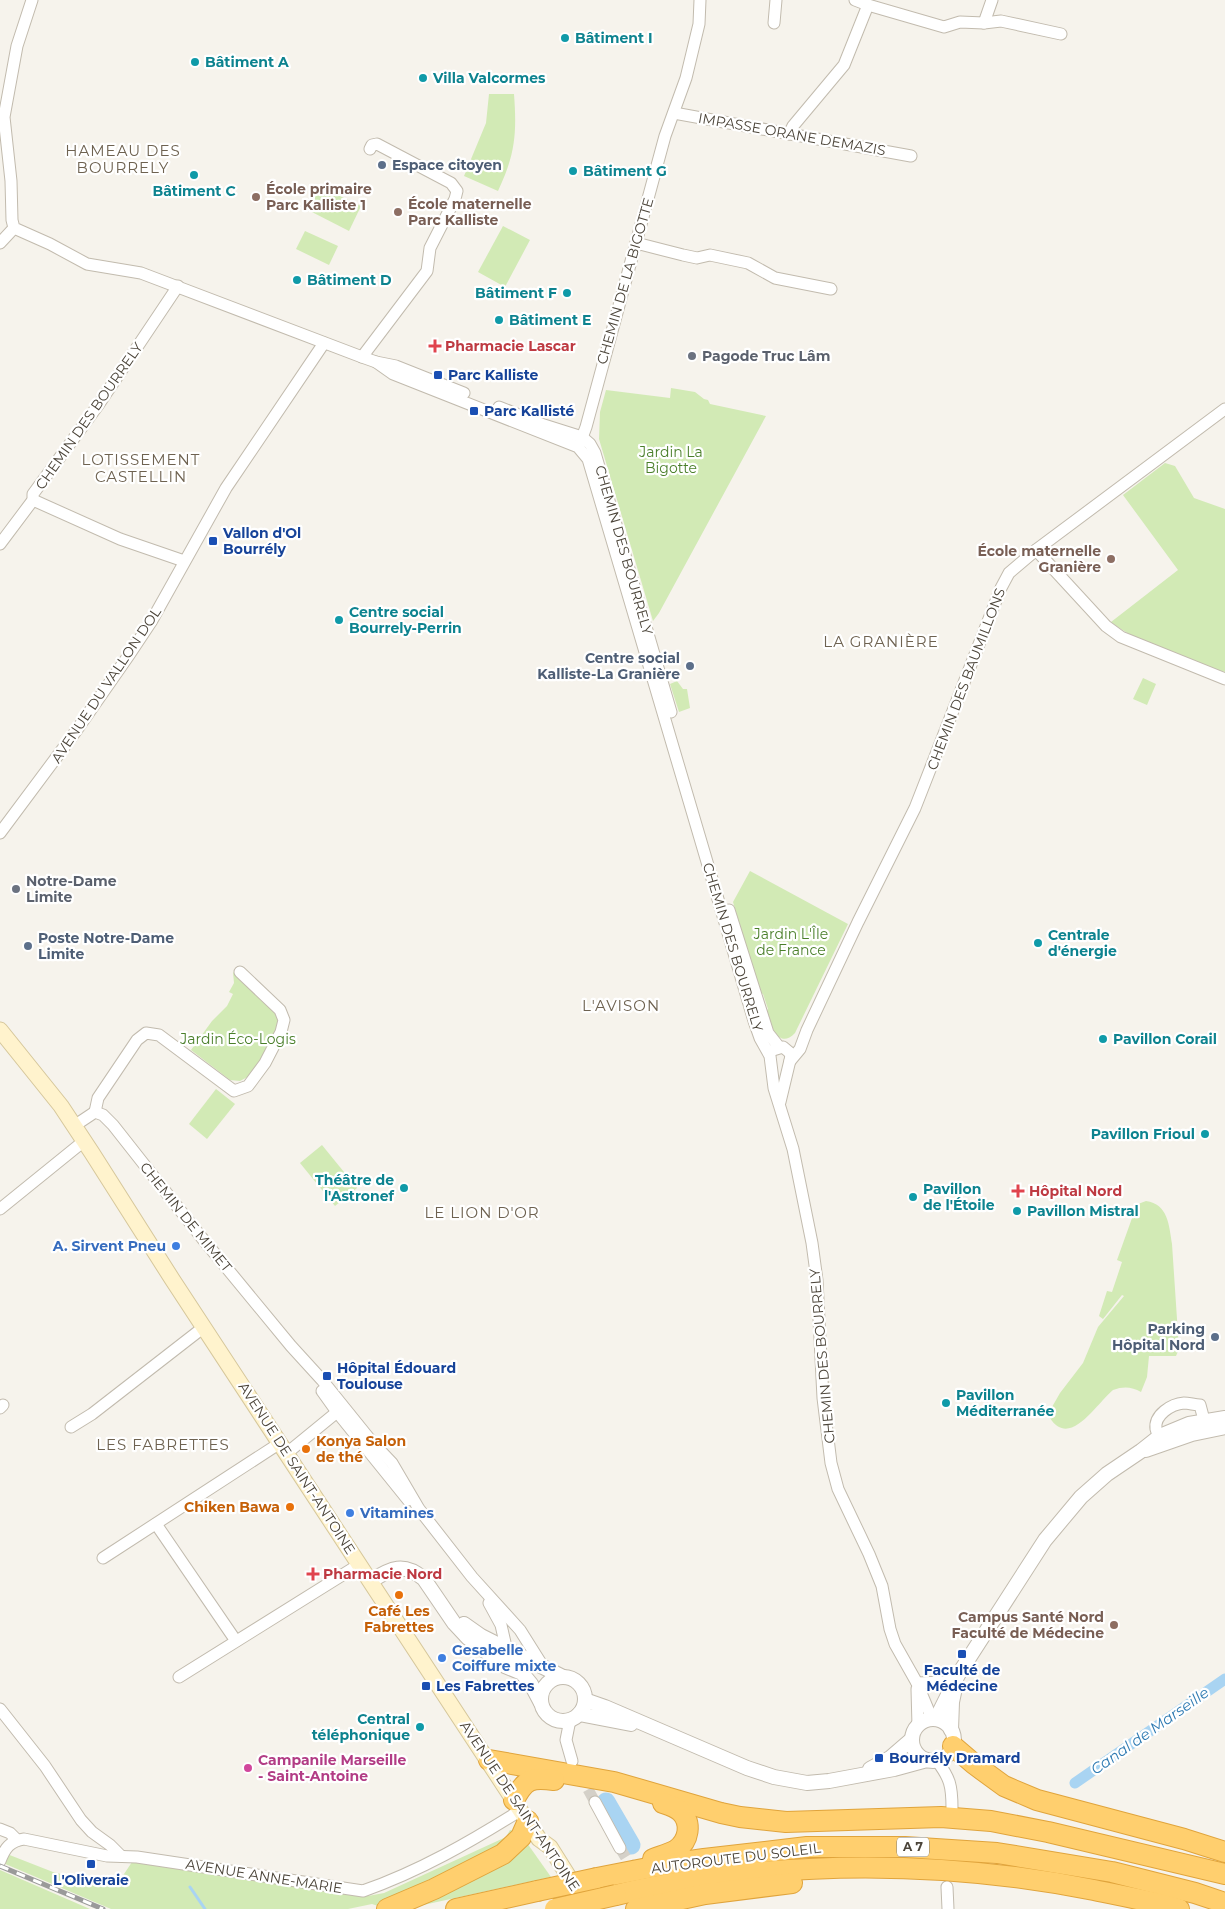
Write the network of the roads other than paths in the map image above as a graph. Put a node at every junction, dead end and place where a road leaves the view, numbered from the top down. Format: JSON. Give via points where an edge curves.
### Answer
{"nodes":[{"id":1,"x":32,"y":0,"type":"edge"},
{"id":2,"x":700,"y":0,"type":"edge"},
{"id":3,"x":776,"y":0,"type":"edge"},
{"id":4,"x":856,"y":0,"type":"edge"},
{"id":5,"x":992,"y":0,"type":"edge"},
{"id":6,"x":868,"y":5,"type":"junction"},
{"id":7,"x":774,"y":23,"type":"dead end"},
{"id":8,"x":984,"y":23,"type":"junction"},
{"id":9,"x":1061,"y":34,"type":"dead end"},
{"id":10,"x":674,"y":113,"type":"junction"},
{"id":11,"x":2,"y":118,"type":"edge"},
{"id":12,"x":789,"y":134,"type":"junction"},
{"id":13,"x":370,"y":149,"type":"dead end"},
{"id":14,"x":911,"y":156,"type":"dead end"},
{"id":15,"x":14,"y":228,"type":"junction"},
{"id":16,"x":0,"y":243,"type":"edge"},
{"id":17,"x":636,"y":243,"type":"junction"},
{"id":18,"x":178,"y":286,"type":"junction"},
{"id":19,"x":831,"y":289,"type":"dead end"},
{"id":20,"x":324,"y":343,"type":"junction"},
{"id":21,"x":362,"y":357,"type":"junction"},
{"id":22,"x":1225,"y":409,"type":"edge"},
{"id":23,"x":580,"y":442,"type":"junction"},
{"id":24,"x":34,"y":500,"type":"junction"},
{"id":25,"x":0,"y":544,"type":"edge"},
{"id":26,"x":1036,"y":550,"type":"junction"},
{"id":27,"x":184,"y":561,"type":"junction"},
{"id":28,"x":1225,"y":679,"type":"edge"},
{"id":29,"x":0,"y":833,"type":"edge"},
{"id":30,"x":240,"y":972,"type":"dead end"},
{"id":31,"x":0,"y":1030,"type":"edge"},
{"id":32,"x":807,"y":1030,"type":"junction"},
{"id":33,"x":781,"y":1047,"type":"junction"},
{"id":34,"x":771,"y":1060,"type":"junction"},
{"id":35,"x":789,"y":1063,"type":"junction"},
{"id":36,"x":779,"y":1106,"type":"junction"},
{"id":37,"x":95,"y":1112,"type":"junction"},
{"id":38,"x":74,"y":1126,"type":"junction"},
{"id":39,"x":84,"y":1141,"type":"junction"},
{"id":40,"x":0,"y":1208,"type":"edge"},
{"id":41,"x":204,"y":1327,"type":"junction"},
{"id":42,"x":340,"y":1410,"type":"junction"},
{"id":43,"x":1225,"y":1418,"type":"edge"},
{"id":44,"x":1204,"y":1420,"type":"junction"},
{"id":45,"x":71,"y":1427,"type":"dead end"},
{"id":46,"x":1225,"y":1427,"type":"edge"},
{"id":47,"x":1192,"y":1434,"type":"junction"},
{"id":48,"x":1162,"y":1440,"type":"junction"},
{"id":49,"x":284,"y":1448,"type":"junction"},
{"id":50,"x":156,"y":1524,"type":"junction"},
{"id":51,"x":103,"y":1558,"type":"dead end"},
{"id":52,"x":360,"y":1564,"type":"junction"},
{"id":53,"x":472,"y":1577,"type":"junction"},
{"id":54,"x":371,"y":1581,"type":"junction"},
{"id":55,"x":444,"y":1607,"type":"junction"},
{"id":56,"x":497,"y":1617,"type":"junction"},
{"id":57,"x":481,"y":1636,"type":"junction"},
{"id":58,"x":236,"y":1641,"type":"junction"},
{"id":59,"x":507,"y":1648,"type":"junction"},
{"id":60,"x":542,"y":1665,"type":"junction"},
{"id":61,"x":515,"y":1670,"type":"junction"},
{"id":62,"x":958,"y":1675,"type":"junction"},
{"id":63,"x":179,"y":1677,"type":"dead end"},
{"id":64,"x":563,"y":1677,"type":"junction"},
{"id":65,"x":917,"y":1683,"type":"junction"},
{"id":66,"x":585,"y":1700,"type":"junction"},
{"id":67,"x":541,"y":1703,"type":"junction"},
{"id":68,"x":0,"y":1710,"type":"edge"},
{"id":69,"x":574,"y":1717,"type":"junction"},
{"id":70,"x":934,"y":1719,"type":"junction"},
{"id":71,"x":918,"y":1726,"type":"junction"},
{"id":72,"x":654,"y":1728,"type":"junction"},
{"id":73,"x":952,"y":1738,"type":"junction"},
{"id":74,"x":912,"y":1739,"type":"junction"},
{"id":75,"x":488,"y":1760,"type":"junction"},
{"id":76,"x":572,"y":1761,"type":"dead end"},
{"id":77,"x":932,"y":1761,"type":"junction"},
{"id":78,"x":863,"y":1774,"type":"junction"},
{"id":79,"x":595,"y":1802,"type":"tunnel mouth"},
{"id":80,"x":952,"y":1808,"type":"dead end"},
{"id":81,"x":521,"y":1811,"type":"junction"},
{"id":82,"x":0,"y":1829,"type":"edge"},
{"id":83,"x":17,"y":1840,"type":"junction"},
{"id":84,"x":620,"y":1848,"type":"tunnel mouth"},
{"id":85,"x":1225,"y":1852,"type":"edge"},
{"id":86,"x":121,"y":1856,"type":"junction"},
{"id":87,"x":2,"y":1857,"type":"edge"},
{"id":88,"x":934,"y":1869,"type":"junction"},
{"id":89,"x":1225,"y":1874,"type":"edge"},
{"id":90,"x":597,"y":1878,"type":"junction"},
{"id":91,"x":947,"y":1887,"type":"dead end"},
{"id":92,"x":616,"y":1895,"type":"junction"},
{"id":93,"x":1225,"y":1903,"type":"edge"},
{"id":94,"x":386,"y":1909,"type":"edge"},
{"id":95,"x":456,"y":1909,"type":"edge"},
{"id":96,"x":555,"y":1909,"type":"edge"},
{"id":97,"x":568,"y":1909,"type":"edge"},
{"id":98,"x":589,"y":1909,"type":"edge"},
{"id":99,"x":636,"y":1909,"type":"edge"},
{"id":100,"x":948,"y":1909,"type":"edge"},
{"id":101,"x":1179,"y":1909,"type":"edge"}],
"edges":[{"from":1,"to":11,"type":"street","via":[[17,46]]},
{"from":2,"to":10,"type":"street","name":"CHEMIN DE LA BIGOTTE","via":[[699,24]]},
{"from":3,"to":7,"type":"street"},
{"from":4,"to":6,"type":"street"},
{"from":5,"to":8,"type":"street"},
{"from":6,"to":8,"type":"street","via":[[944,27],[960,22]]},
{"from":6,"to":12,"type":"street","via":[[844,65]]},
{"from":8,"to":9,"type":"street","via":[[1001,21]]},
{"from":10,"to":12,"type":"street","name":"IMPASSE ORANE DEMAZIS"},
{"from":10,"to":17,"type":"street","name":"CHEMIN DE LA BIGOTTE"},
{"from":11,"to":15,"type":"street"},
{"from":12,"to":14,"type":"street","name":"IMPASSE ORANE DEMAZIS"},
{"from":13,"to":21,"type":"street","via":[[377,144],[451,183],[457,191],[430,248],[427,271]]},
{"from":15,"to":16,"type":"street"},
{"from":15,"to":18,"type":"street","via":[[87,264],[141,273]]},
{"from":17,"to":19,"type":"street","via":[[697,258],[710,255],[748,263],[774,278]]},
{"from":17,"to":23,"type":"street","name":"CHEMIN DE LA BIGOTTE"},
{"from":18,"to":20,"type":"street"},
{"from":18,"to":24,"type":"street","name":"CHEMIN DES BOURRELY","via":[[99,404],[33,494]]},
{"from":20,"to":21,"type":"street"},
{"from":20,"to":27,"type":"street","name":"AVENUE DU VALLON DOL","via":[[216,504]]},
{"from":21,"to":23,"type":"street","via":[[393,374]]},
{"from":22,"to":26,"type":"street","name":"CHEMIN DES BAUMILLONS"},
{"from":23,"to":33,"type":"street","name":"CHEMIN DES BOURRELY","via":[[590,444],[596,453],[724,892],[768,1033]]},
{"from":23,"to":34,"type":"street","name":"CHEMIN DES BOURRELY","via":[[588,459],[754,1021]]},
{"from":24,"to":25,"type":"street","name":"CHEMIN DES BOURRELY"},
{"from":24,"to":27,"type":"street","via":[[120,539]]},
{"from":26,"to":28,"type":"street","via":[[1106,626],[1121,637]]},
{"from":26,"to":32,"type":"street","name":"CHEMIN DES BAUMILLONS","via":[[1009,573],[1001,588],[915,808]]},
{"from":27,"to":29,"type":"street","name":"AVENUE DU VALLON DOL","via":[[129,655]]},
{"from":30,"to":37,"type":"street","via":[[280,1010],[284,1020],[265,1063],[248,1086],[234,1091],[159,1035],[146,1033],[137,1040],[98,1098]]},
{"from":31,"to":38,"type":"main road","name":"AVENUE DE SAINT-ANTOINE"},
{"from":32,"to":33,"type":"street","name":"CHEMIN DES BAUMILLONS"},
{"from":32,"to":35,"type":"street","name":"CHEMIN DES BAUMILLONS","via":[[800,1049]]},
{"from":33,"to":34,"type":"street","via":[[772,1051]]},
{"from":33,"to":35,"type":"street","via":[[789,1052]]},
{"from":34,"to":35,"type":"street","via":[[777,1067],[783,1068]]},
{"from":34,"to":36,"type":"street","name":"CHEMIN DES BOURRELY"},
{"from":35,"to":36,"type":"street"},
{"from":36,"to":65,"type":"street","name":"CHEMIN DES BOURRELY","via":[[793,1149],[812,1243],[831,1463],[838,1489],[882,1586],[895,1644]]},
{"from":37,"to":38,"type":"street"},
{"from":37,"to":42,"type":"street","name":"CHEMIN DE MIMET","via":[[113,1125]]},
{"from":38,"to":39,"type":"main road","name":"AVENUE DE SAINT-ANTOINE"},
{"from":39,"to":40,"type":"street"},
{"from":39,"to":41,"type":"main road","name":"AVENUE DE SAINT-ANTOINE"},
{"from":41,"to":45,"type":"street"},
{"from":41,"to":49,"type":"main road","name":"AVENUE DE SAINT-ANTOINE"},
{"from":42,"to":49,"type":"street"},
{"from":42,"to":53,"type":"street","name":"CHEMIN DE MIMET","via":[[392,1463],[419,1509]]},
{"from":43,"to":44,"type":"street"},
{"from":44,"to":47,"type":"street"},
{"from":44,"to":48,"type":"street","via":[[1189,1424]]},
{"from":44,"to":48,"type":"street","via":[[1200,1406],[1184,1403],[1173,1406],[1158,1417],[1156,1426]]},
{"from":46,"to":47,"type":"street"},
{"from":47,"to":48,"type":"street"},
{"from":48,"to":62,"type":"street","via":[[1107,1474],[1081,1497],[1052,1531]]},
{"from":49,"to":50,"type":"street"},
{"from":49,"to":52,"type":"main road","name":"AVENUE DE SAINT-ANTOINE"},
{"from":50,"to":51,"type":"street"},
{"from":50,"to":58,"type":"street"},
{"from":52,"to":54,"type":"main road","name":"AVENUE DE SAINT-ANTOINE"},
{"from":52,"to":58,"type":"street"},
{"from":53,"to":56,"type":"street","name":"CHEMIN DE MIMET"},
{"from":53,"to":60,"type":"street","name":"CHEMIN DE MIMET","via":[[520,1630]]},
{"from":54,"to":55,"type":"street","via":[[387,1571],[408,1569],[424,1579]]},
{"from":54,"to":75,"type":"main road","name":"AVENUE DE SAINT-ANTOINE"},
{"from":55,"to":57,"type":"street"},
{"from":55,"to":61,"type":"street","via":[[468,1638]]},
{"from":56,"to":57,"type":"street","via":[[494,1629]]},
{"from":56,"to":59,"type":"street","name":"CHEMIN DE MIMET"},
{"from":57,"to":59,"type":"street"},
{"from":58,"to":63,"type":"street"},
{"from":59,"to":60,"type":"street"},
{"from":59,"to":61,"type":"street","name":"CHEMIN DE MIMET"},
{"from":60,"to":64,"type":"street"},
{"from":61,"to":67,"type":"street","via":[[524,1675]]},
{"from":62,"to":65,"type":"street","via":[[945,1682]]},
{"from":62,"to":70,"type":"street"},
{"from":62,"to":73,"type":"street","via":[[952,1702]]},
{"from":64,"to":66,"type":"street","via":[[581,1686]]},
{"from":64,"to":67,"type":"street","via":[[549,1682],[544,1688]]},
{"from":65,"to":70,"type":"street","name":"CHEMIN DES BOURRELY"},
{"from":65,"to":71,"type":"street","name":"CHEMIN DES BOURRELY"},
{"from":66,"to":69,"type":"street","via":[[584,1708]]},
{"from":66,"to":72,"type":"street"},
{"from":67,"to":69,"type":"street","via":[[552,1718],[560,1721]]},
{"from":68,"to":86,"type":"street","via":[[45,1766],[81,1820]]},
{"from":69,"to":72,"type":"street"},
{"from":69,"to":76,"type":"street","via":[[566,1740]]},
{"from":70,"to":71,"type":"street"},
{"from":70,"to":73,"type":"street","via":[[945,1723]]},
{"from":71,"to":74,"type":"street"},
{"from":72,"to":78,"type":"street","via":[[774,1778],[807,1783]]},
{"from":73,"to":77,"type":"street","via":[[950,1753]]},
{"from":73,"to":85,"type":"highway","via":[[974,1764],[1004,1786],[1037,1800]]},
{"from":74,"to":77,"type":"street","via":[[913,1748],[919,1756]]},
{"from":74,"to":78,"type":"street","via":[[890,1758]]},
{"from":75,"to":81,"type":"main road","name":"AVENUE DE SAINT-ANTOINE"},
{"from":75,"to":89,"type":"highway","via":[[614,1782],[740,1817],[786,1822],[941,1817],[991,1821]]},
{"from":77,"to":78,"type":"street"},
{"from":77,"to":80,"type":"street","via":[[948,1776]]},
{"from":79,"to":84,"type":"street"},
{"from":81,"to":86,"type":"street","name":"AVENUE ANNE-MARIE","via":[[433,1862],[363,1891]]},
{"from":81,"to":90,"type":"highway","via":[[521,1787],[534,1778],[601,1787],[660,1802],[684,1815],[688,1833],[676,1850]]},
{"from":81,"to":94,"type":"highway","via":[[521,1837],[503,1854]]},
{"from":81,"to":98,"type":"main road","name":"AVENUE DE SAINT-ANTOINE","via":[[539,1838],[550,1847]]},
{"from":82,"to":83,"type":"street"},
{"from":83,"to":86,"type":"street","name":"AVENUE ANNE-MARIE"},
{"from":83,"to":87,"type":"street","via":[[11,1843]]},
{"from":88,"to":92,"type":"highway","name":"AUTOROUTE DU SOLEIL","number":"A 7","via":[[837,1868],[766,1872],[698,1878]]},
{"from":88,"to":99,"type":"highway","via":[[705,1894]]},
{"from":88,"to":101,"type":"highway","name":"AUTOROUTE DU SOLEIL","number":"A 7","via":[[1047,1881]]},
{"from":90,"to":93,"type":"highway","name":"AUTOROUTE DU SOLEIL","number":"A 7","via":[[704,1858],[807,1847],[904,1847],[997,1853],[1112,1872]]},
{"from":90,"to":95,"type":"highway","name":"AUTOROUTE DU SOLEIL","number":"A 7","bridge":true},
{"from":91,"to":100,"type":"street"},
{"from":92,"to":96,"type":"highway","name":"AUTOROUTE DU SOLEIL","number":"A 7","bridge":true},
{"from":92,"to":97,"type":"highway","bridge":true}]}
